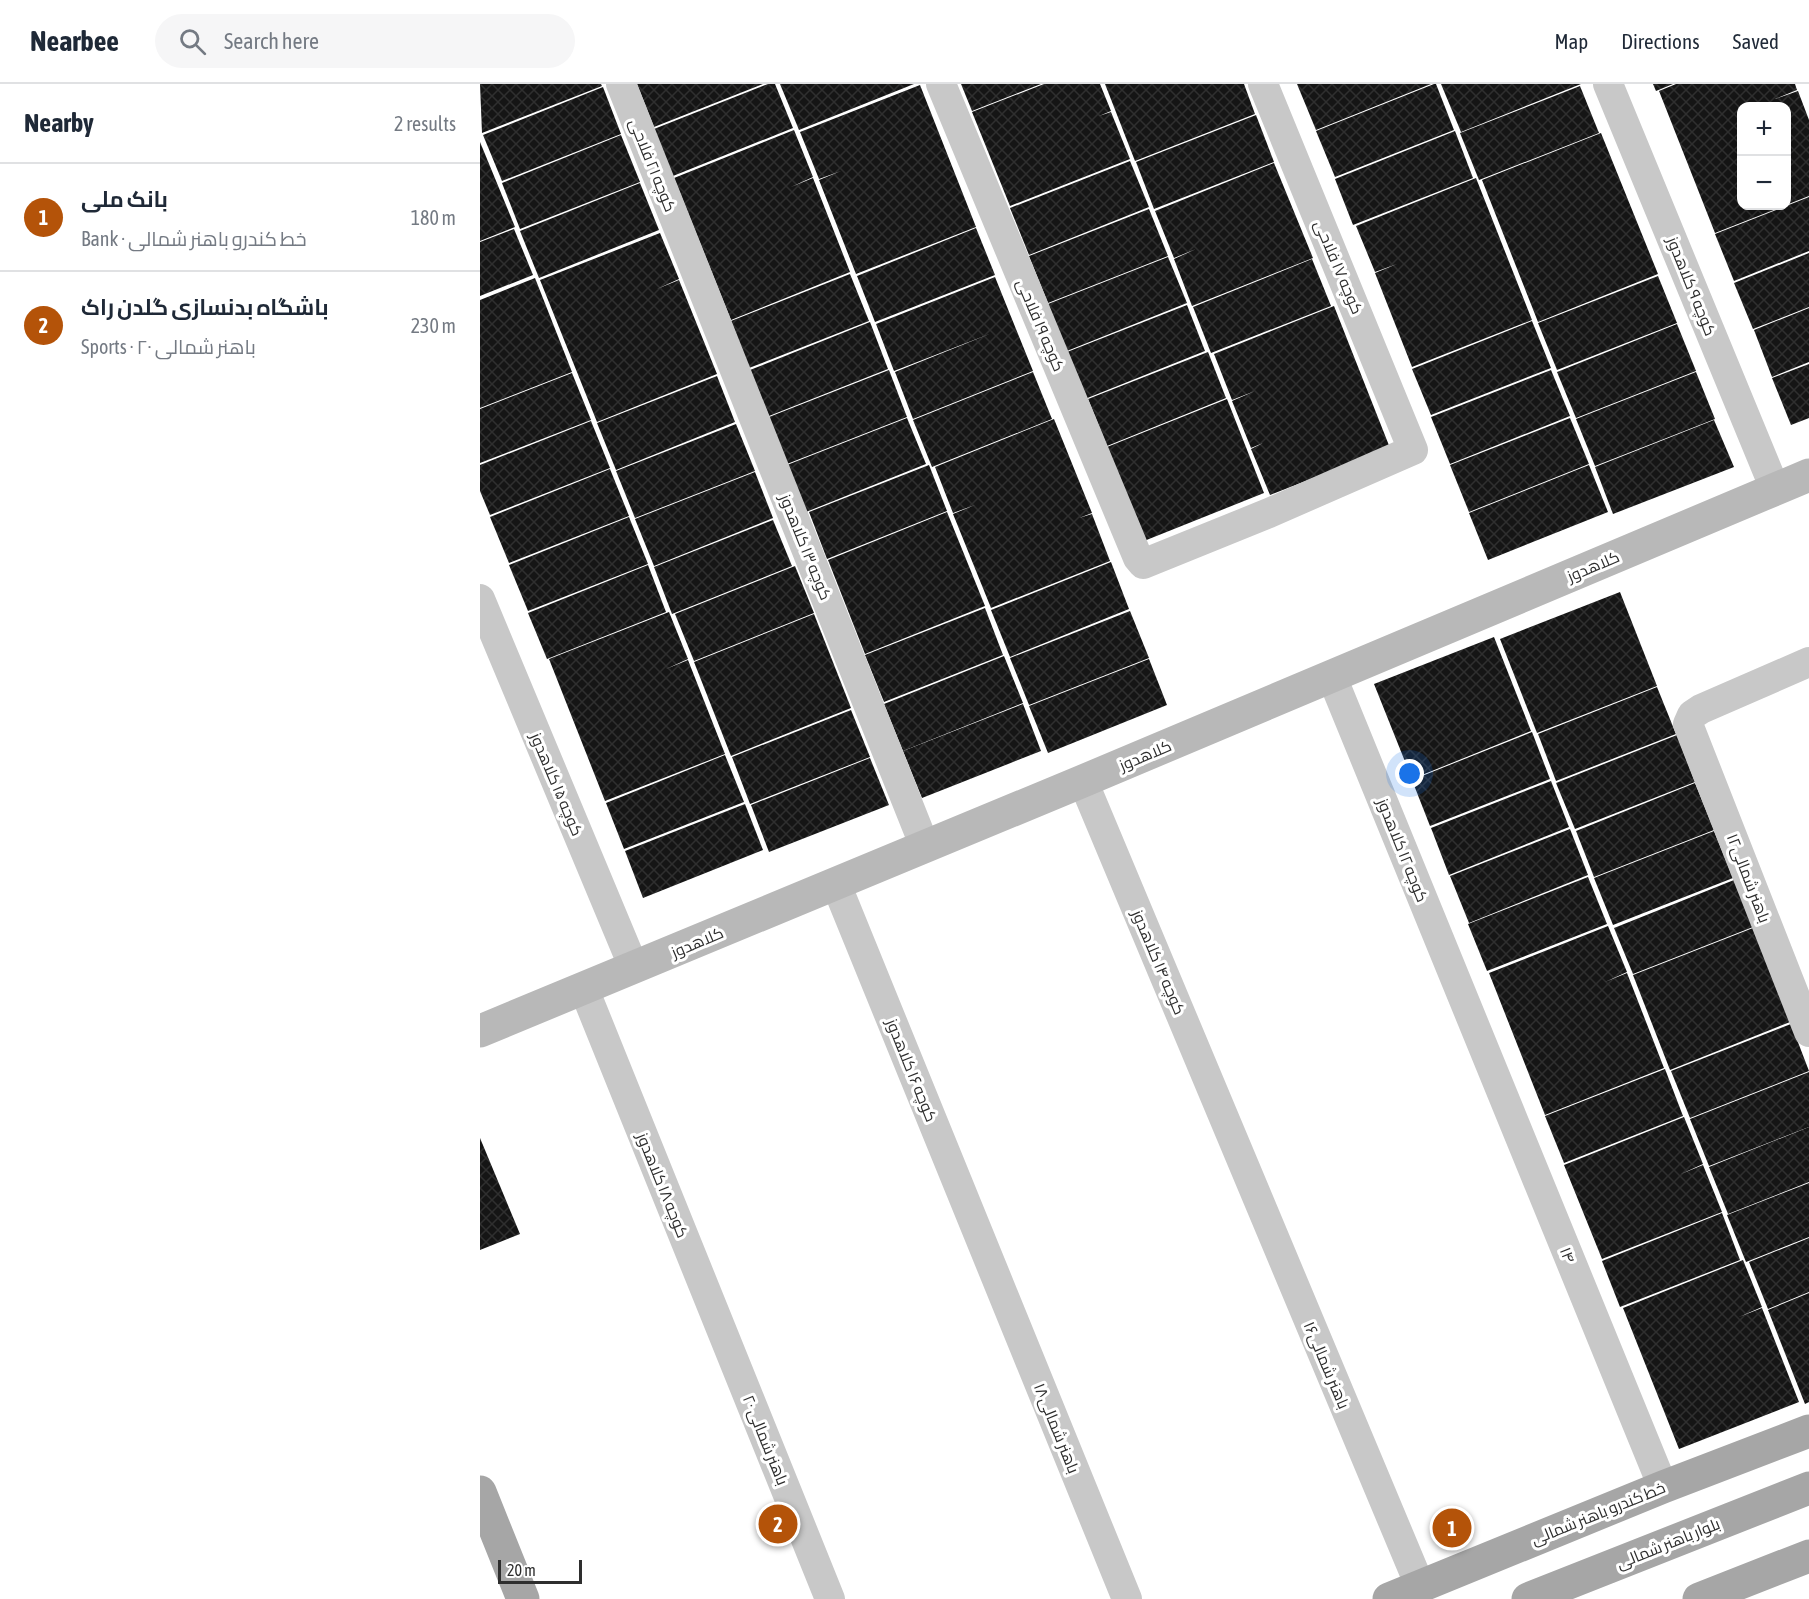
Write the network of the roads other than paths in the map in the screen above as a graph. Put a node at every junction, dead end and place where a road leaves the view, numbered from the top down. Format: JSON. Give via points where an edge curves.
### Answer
{"nodes":[{"id":1,"x":621,"y":84,"type":"edge"},
{"id":2,"x":941,"y":84,"type":"edge"},
{"id":3,"x":1263,"y":84,"type":"edge"},
{"id":4,"x":1608,"y":84,"type":"edge"},
{"id":5,"x":686,"y":246,"type":"joint"},
{"id":6,"x":1413,"y":450,"type":"joint"},
{"id":7,"x":1809,"y":475,"type":"edge"},
{"id":8,"x":1776,"y":489,"type":"junction"},
{"id":9,"x":480,"y":599,"type":"edge"},
{"id":10,"x":1809,"y":662,"type":"edge"},
{"id":11,"x":1332,"y":677,"type":"junction"},
{"id":12,"x":1083,"y":781,"type":"junction"},
{"id":13,"x":925,"y":847,"type":"junction"},
{"id":14,"x":836,"y":884,"type":"junction"},
{"id":15,"x":634,"y":969,"type":"junction"},
{"id":16,"x":584,"y":989,"type":"junction"},
{"id":17,"x":1474,"y":1024,"type":"joint"},
{"id":18,"x":480,"y":1031,"type":"edge"},
{"id":19,"x":1809,"y":1032,"type":"edge"},
{"id":20,"x":1234,"y":1143,"type":"joint"},
{"id":21,"x":988,"y":1257,"type":"joint"},
{"id":22,"x":742,"y":1382,"type":"joint"},
{"id":23,"x":1809,"y":1431,"type":"edge"},
{"id":24,"x":1663,"y":1487,"type":"junction"},
{"id":25,"x":1809,"y":1488,"type":"edge"},
{"id":26,"x":480,"y":1492,"type":"edge"},
{"id":27,"x":1809,"y":1556,"type":"edge"},
{"id":28,"x":1809,"y":1569,"type":"edge"},
{"id":29,"x":1776,"y":1571,"type":"junction"},
{"id":30,"x":1420,"y":1586,"type":"junction"},
{"id":31,"x":523,"y":1599,"type":"edge"},
{"id":32,"x":830,"y":1599,"type":"edge"},
{"id":33,"x":1127,"y":1599,"type":"edge"},
{"id":34,"x":1389,"y":1599,"type":"edge"},
{"id":35,"x":1528,"y":1599,"type":"edge"},
{"id":36,"x":1699,"y":1599,"type":"edge"}],
"edges":[{"from":1,"to":5,"type":"street","name":"کوچه ۲۱ فلاحی"},
{"from":2,"to":6,"type":"street","name":"کوچه ۱۹ فلاحی","via":[[1143,564]]},
{"from":3,"to":6,"type":"street","name":"کوچه ۱۷ فلاحی"},
{"from":4,"to":8,"type":"street","name":"کوچه ۹ کلاهدوز"},
{"from":5,"to":13,"type":"street","name":"کوچه ۱۳ کلاهدوز"},
{"from":7,"to":8,"type":"street","name":"کلاهدوز"},
{"from":8,"to":11,"type":"street","name":"کلاهدوز"},
{"from":9,"to":15,"type":"street","name":"کوچه ۱۵ کلاهدوز"},
{"from":10,"to":19,"type":"street","name":"باهنر شمالی۱۲","via":[[1701,709],[1692,715],[1689,724]]},
{"from":11,"to":12,"type":"street","name":"کلاهدوز"},
{"from":11,"to":17,"type":"street","name":"کوچه ۱۲ کلاهدوز"},
{"from":12,"to":13,"type":"street","name":"کلاهدوز"},
{"from":12,"to":20,"type":"street","name":"کوچه ۱۴ کلاهدوز"},
{"from":13,"to":14,"type":"street","name":"کلاهدوز"},
{"from":14,"to":15,"type":"street","name":"کلاهدوز"},
{"from":14,"to":21,"type":"street","name":"کوچه ۱۶ کلاهدوز"},
{"from":15,"to":16,"type":"street","name":"کلاهدوز"},
{"from":16,"to":18,"type":"street","name":"کلاهدوز"},
{"from":16,"to":22,"type":"street","name":"کوچه ۱۸ کلاهدوز"},
{"from":17,"to":24,"type":"street","name":"۱۴"},
{"from":20,"to":30,"type":"street","name":"باهنر شمالی۱۶"},
{"from":21,"to":33,"type":"street","name":"باهنر شمالی۱۸"},
{"from":22,"to":32,"type":"street","name":"۲۰ باهنر شمالی"},
{"from":23,"to":24,"type":"main road","name":"خط کندرو باهنر شمالی"},
{"from":24,"to":30,"type":"main road","name":"خط کندرو باهنر شمالی"},
{"from":25,"to":35,"type":"main road","name":"بلوار باهنر شمالی"},
{"from":26,"to":31,"type":"main road"},
{"from":27,"to":29,"type":"main road"},
{"from":28,"to":29,"type":"main road"},
{"from":29,"to":36,"type":"main road"},
{"from":30,"to":34,"type":"main road","name":"خط کندرو باهنر شمالی"}]}
